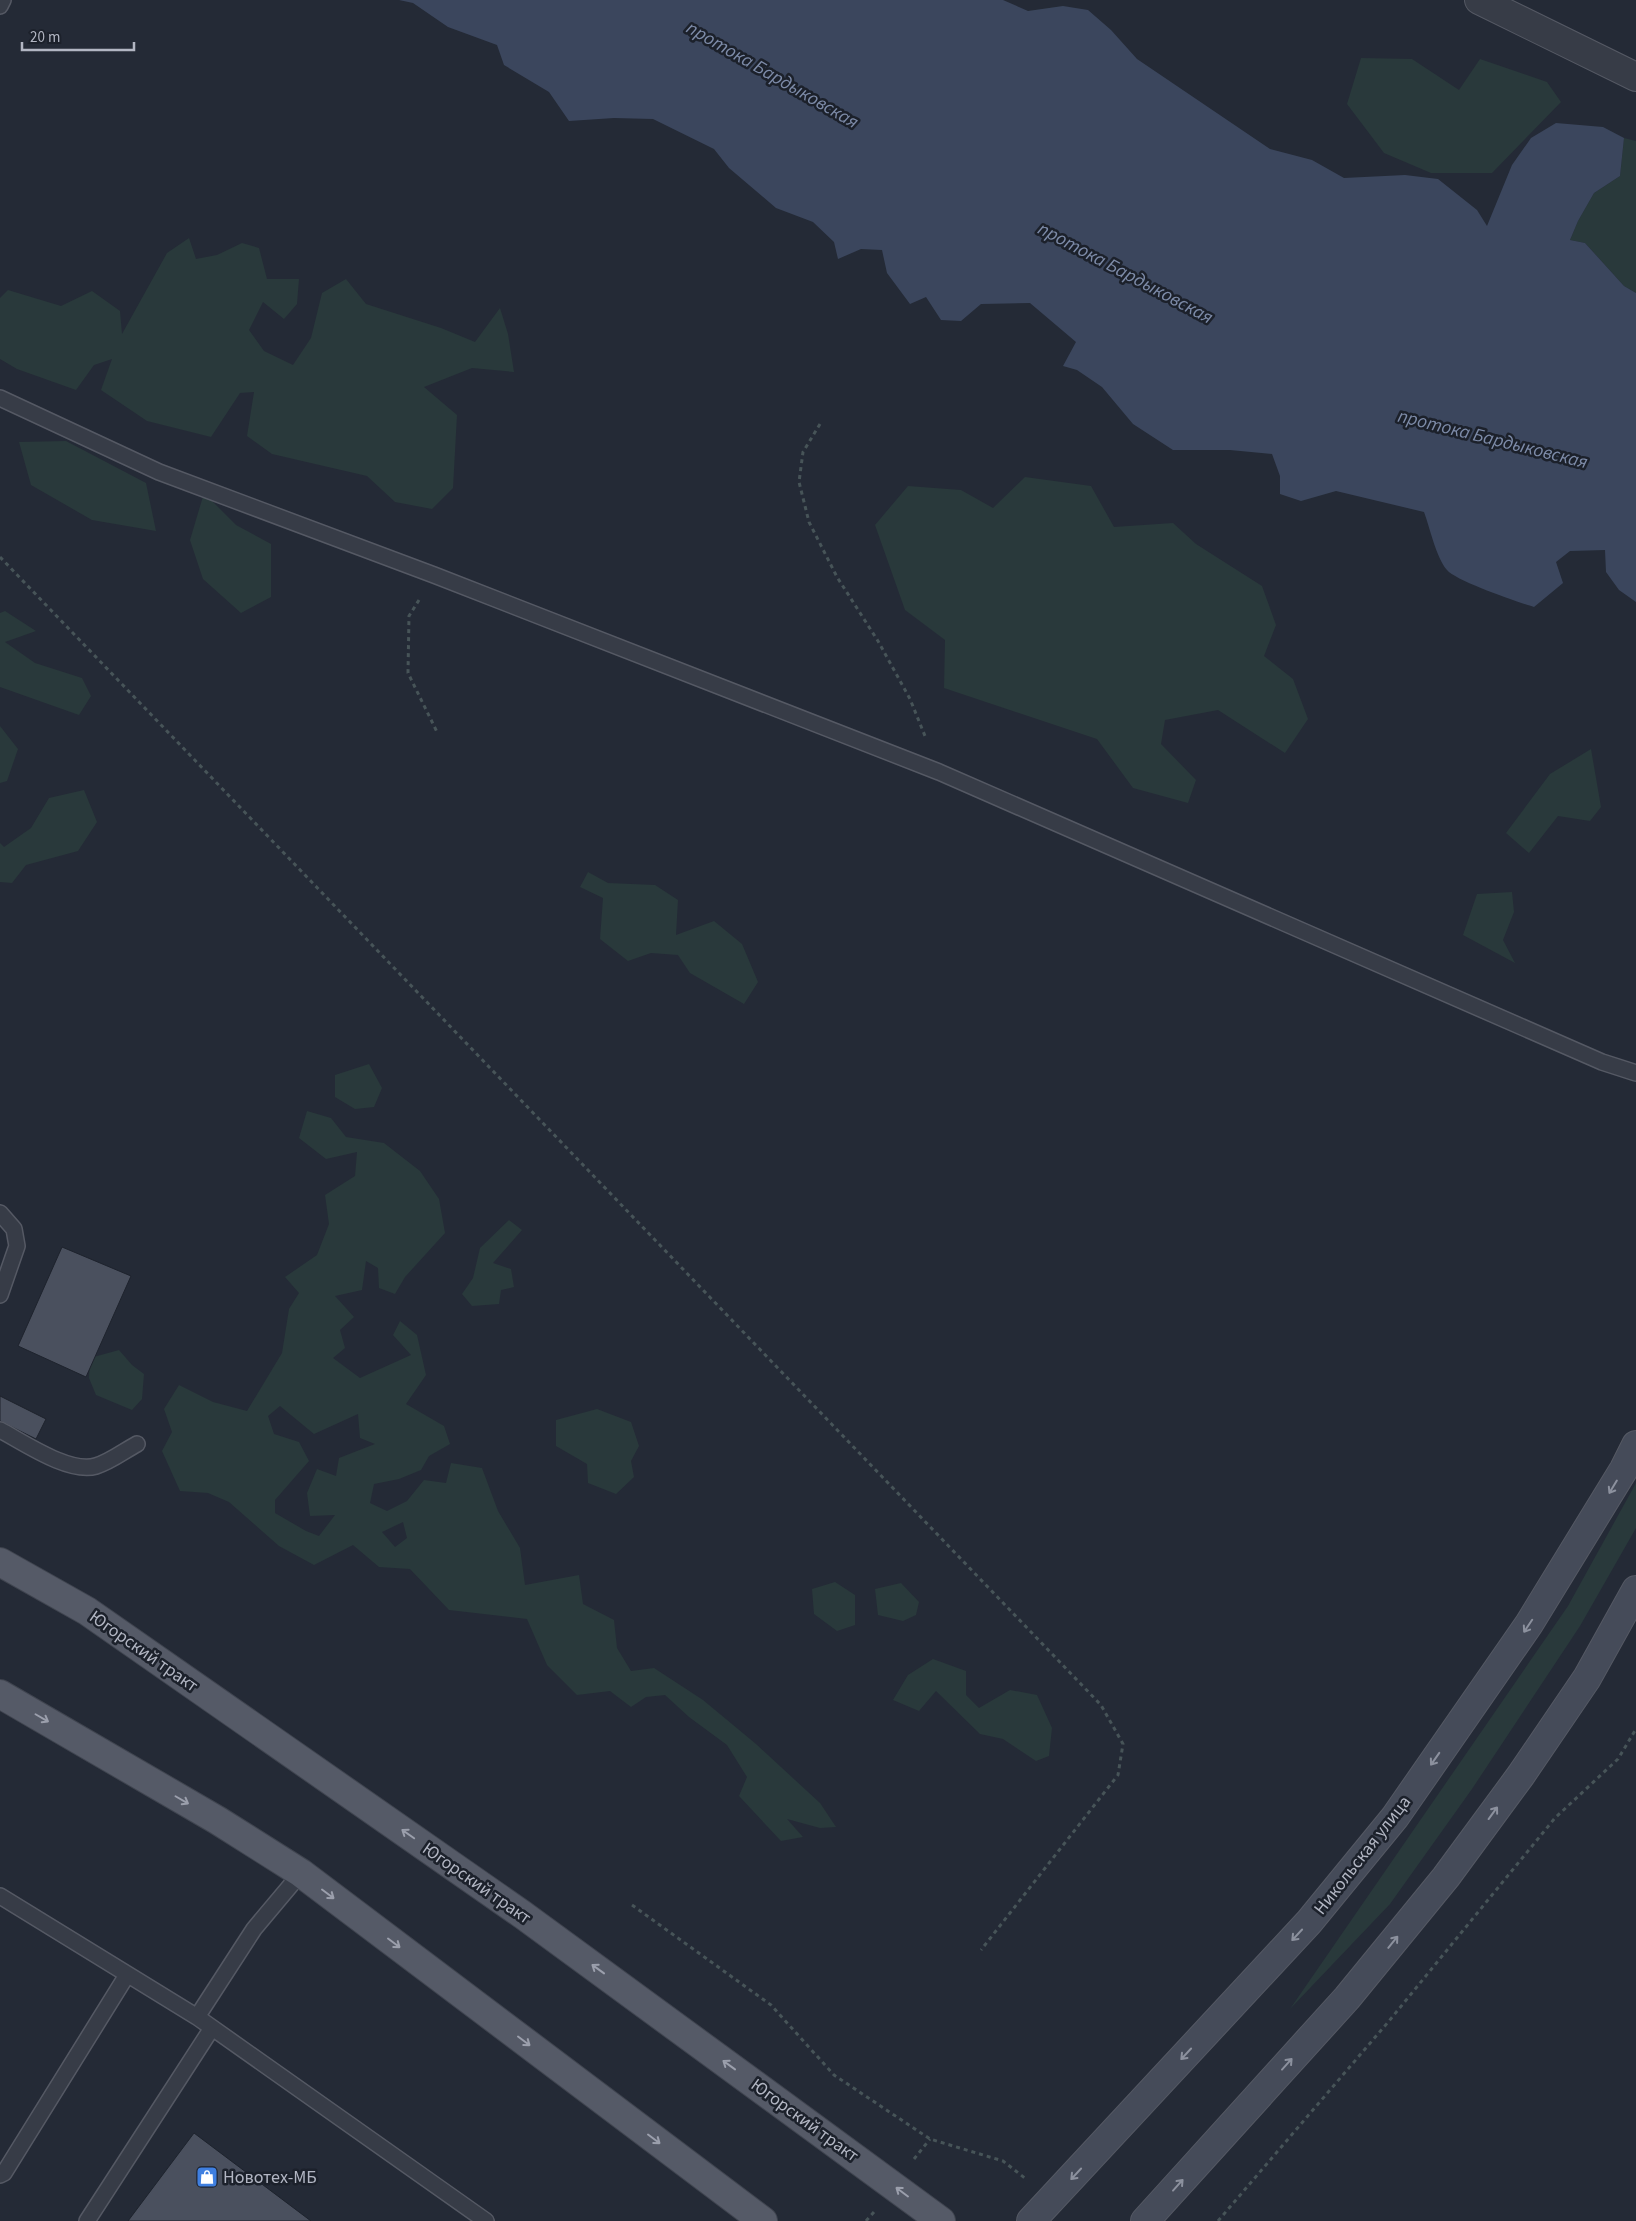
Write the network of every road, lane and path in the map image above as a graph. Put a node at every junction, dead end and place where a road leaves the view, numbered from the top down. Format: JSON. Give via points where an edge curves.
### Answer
{"nodes":[{"id":1,"x":3,"y":0,"type":"edge"},
{"id":2,"x":1479,"y":0,"type":"edge"},
{"id":3,"x":0,"y":6,"type":"edge"},
{"id":4,"x":1636,"y":77,"type":"edge"},
{"id":5,"x":0,"y":398,"type":"edge"},
{"id":6,"x":820,"y":424,"type":"dead end"},
{"id":7,"x":0,"y":557,"type":"edge"},
{"id":8,"x":434,"y":576,"type":"junction"},
{"id":9,"x":438,"y":734,"type":"dead end"},
{"id":10,"x":938,"y":772,"type":"junction"},
{"id":11,"x":1636,"y":1073,"type":"edge"},
{"id":12,"x":0,"y":1213,"type":"edge"},
{"id":13,"x":0,"y":1295,"type":"edge"},
{"id":14,"x":0,"y":1430,"type":"edge"},
{"id":15,"x":137,"y":1444,"type":"dead end"},
{"id":16,"x":1636,"y":1445,"type":"edge"},
{"id":17,"x":0,"y":1562,"type":"edge"},
{"id":18,"x":1636,"y":1590,"type":"edge"},
{"id":19,"x":0,"y":1694,"type":"edge"},
{"id":20,"x":1636,"y":1729,"type":"edge"},
{"id":21,"x":301,"y":1873,"type":"junction"},
{"id":22,"x":0,"y":1896,"type":"edge"},
{"id":23,"x":632,"y":1905,"type":"dead end"},
{"id":24,"x":980,"y":1950,"type":"dead end"},
{"id":25,"x":127,"y":1975,"type":"junction"},
{"id":26,"x":197,"y":2017,"type":"junction"},
{"id":27,"x":212,"y":2028,"type":"junction"},
{"id":28,"x":0,"y":2174,"type":"edge"},
{"id":29,"x":1052,"y":2200,"type":"junction"},
{"id":30,"x":87,"y":2221,"type":"edge"},
{"id":31,"x":486,"y":2221,"type":"edge"},
{"id":32,"x":763,"y":2221,"type":"edge"},
{"id":33,"x":941,"y":2221,"type":"edge"},
{"id":34,"x":1031,"y":2221,"type":"edge"},
{"id":35,"x":1145,"y":2221,"type":"edge"},
{"id":36,"x":1218,"y":2221,"type":"edge"}],
"edges":[{"from":1,"to":3,"type":"lane"},
{"from":2,"to":4,"type":"street"},
{"from":5,"to":8,"type":"lane","via":[[159,472]]},
{"from":6,"to":10,"type":"path","via":[[803,452],[798,482],[810,522],[837,577],[910,699]]},
{"from":7,"to":24,"type":"path","via":[[1101,1705],[1123,1744],[1118,1775]]},
{"from":8,"to":9,"type":"path","via":[[409,616],[408,673]]},
{"from":8,"to":10,"type":"lane"},
{"from":10,"to":11,"type":"lane","via":[[1602,1062]]},
{"from":12,"to":13,"type":"lane","via":[[14,1228],[17,1246]]},
{"from":14,"to":15,"type":"lane","via":[[59,1461],[80,1467],[96,1466]]},
{"from":16,"to":29,"type":"street","name":"Никольская улица","one_way":true,"via":[[1529,1624],[1395,1817],[1309,1922]]},
{"from":33,"to":17,"type":"main road","name":"Югорский тракт","one_way":true,"via":[[515,1909],[87,1610]]},
{"from":35,"to":18,"type":"street","one_way":true,"via":[[1348,1998],[1446,1877],[1587,1678]]},
{"from":19,"to":21,"type":"main road","one_way":true,"via":[[217,1820]]},
{"from":20,"to":36,"type":"path","via":[[1618,1759],[1555,1818],[1389,2021]]},
{"from":21,"to":26,"type":"lane","via":[[254,1929]]},
{"from":21,"to":32,"type":"main road","one_way":true},
{"from":22,"to":25,"type":"lane"},
{"from":23,"to":29,"type":"path","via":[[771,2005],[834,2075],[930,2139],[1003,2161]]},
{"from":25,"to":26,"type":"lane"},
{"from":25,"to":28,"type":"lane","via":[[4,2173]]},
{"from":26,"to":27,"type":"lane"},
{"from":27,"to":30,"type":"lane"},
{"from":27,"to":31,"type":"lane"},
{"from":29,"to":34,"type":"street","name":"Никольская улица"}]}
